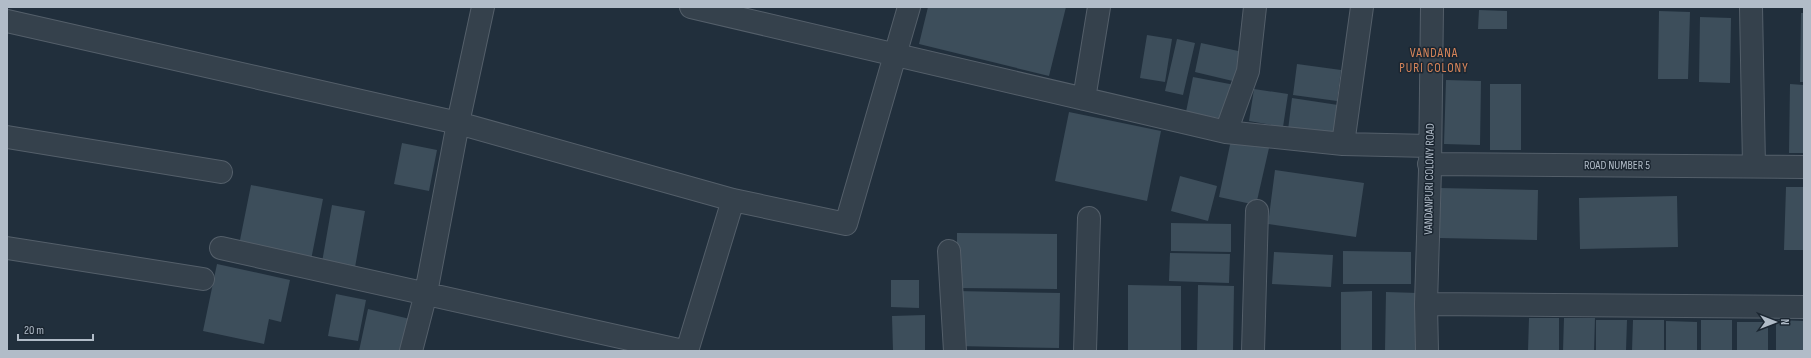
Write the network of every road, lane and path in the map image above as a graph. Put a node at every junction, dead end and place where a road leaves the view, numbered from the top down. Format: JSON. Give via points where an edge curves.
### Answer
{"nodes":[{"id":1,"x":484,"y":7,"type":"edge"},
{"id":2,"x":691,"y":7,"type":"edge"},
{"id":3,"x":909,"y":7,"type":"edge"},
{"id":4,"x":1099,"y":7,"type":"edge"},
{"id":5,"x":1255,"y":7,"type":"edge"},
{"id":6,"x":1362,"y":7,"type":"edge"},
{"id":7,"x":1432,"y":7,"type":"edge"},
{"id":8,"x":1751,"y":7,"type":"edge"},
{"id":9,"x":7,"y":21,"type":"edge"},
{"id":10,"x":894,"y":55,"type":"junction"},
{"id":11,"x":1084,"y":99,"type":"junction"},
{"id":12,"x":458,"y":123,"type":"junction"},
{"id":13,"x":1226,"y":132,"type":"junction"},
{"id":14,"x":7,"y":137,"type":"edge"},
{"id":15,"x":1343,"y":144,"type":"junction"},
{"id":16,"x":1430,"y":155,"type":"junction"},
{"id":17,"x":1754,"y":166,"type":"junction"},
{"id":18,"x":1804,"y":167,"type":"edge"},
{"id":19,"x":221,"y":172,"type":"dead end"},
{"id":20,"x":733,"y":200,"type":"junction"},
{"id":21,"x":1257,"y":211,"type":"dead end"},
{"id":22,"x":1089,"y":218,"type":"dead end"},
{"id":23,"x":7,"y":248,"type":"edge"},
{"id":24,"x":221,"y":248,"type":"dead end"},
{"id":25,"x":949,"y":251,"type":"dead end"},
{"id":26,"x":204,"y":279,"type":"dead end"},
{"id":27,"x":426,"y":293,"type":"junction"},
{"id":28,"x":1426,"y":304,"type":"junction"},
{"id":29,"x":1804,"y":307,"type":"edge"},
{"id":30,"x":411,"y":351,"type":"edge"},
{"id":31,"x":683,"y":351,"type":"edge"},
{"id":32,"x":687,"y":351,"type":"edge"},
{"id":33,"x":955,"y":351,"type":"edge"},
{"id":34,"x":1085,"y":351,"type":"edge"},
{"id":35,"x":1253,"y":351,"type":"edge"},
{"id":36,"x":1427,"y":351,"type":"edge"}],
"edges":[{"from":1,"to":12,"type":"street"},
{"from":2,"to":10,"type":"street","name":"ROAD NUMBER 5"},
{"from":3,"to":10,"type":"street"},
{"from":4,"to":11,"type":"street"},
{"from":5,"to":13,"type":"street","via":[[1248,71]]},
{"from":6,"to":15,"type":"street"},
{"from":7,"to":16,"type":"street","name":"VANDANPURI COLONY ROAD"},
{"from":8,"to":17,"type":"street"},
{"from":9,"to":12,"type":"street"},
{"from":10,"to":11,"type":"street","name":"ROAD NUMBER 5"},
{"from":10,"to":20,"type":"street","via":[[846,224]]},
{"from":11,"to":13,"type":"street","name":"ROAD NUMBER 5"},
{"from":12,"to":20,"type":"street"},
{"from":12,"to":27,"type":"street"},
{"from":13,"to":15,"type":"street","name":"ROAD NUMBER 5"},
{"from":14,"to":19,"type":"street"},
{"from":15,"to":16,"type":"street","name":"ROAD NUMBER 5"},
{"from":16,"to":17,"type":"street","name":"ROAD NUMBER 5"},
{"from":16,"to":28,"type":"street","name":"VANDANPURI COLONY ROAD"},
{"from":17,"to":18,"type":"street","name":"ROAD NUMBER 5"},
{"from":20,"to":32,"type":"street"},
{"from":21,"to":35,"type":"street"},
{"from":22,"to":34,"type":"street"},
{"from":23,"to":26,"type":"street"},
{"from":24,"to":27,"type":"street"},
{"from":25,"to":33,"type":"street"},
{"from":27,"to":30,"type":"street"},
{"from":27,"to":31,"type":"street"},
{"from":28,"to":29,"type":"street"},
{"from":28,"to":36,"type":"street","name":"VANDANPURI COLONY ROAD"}]}
